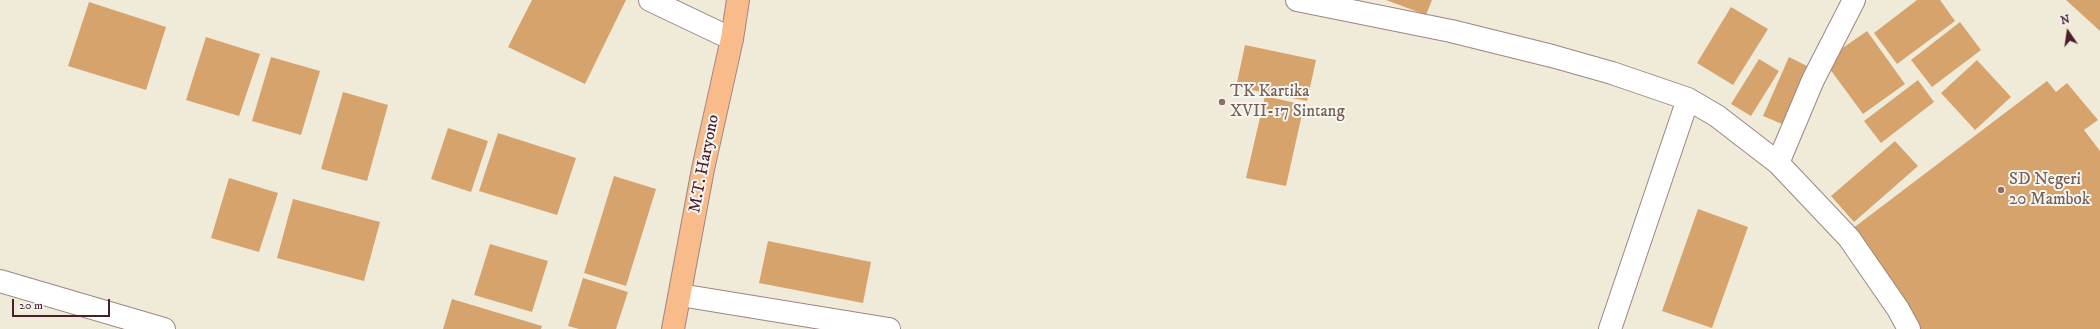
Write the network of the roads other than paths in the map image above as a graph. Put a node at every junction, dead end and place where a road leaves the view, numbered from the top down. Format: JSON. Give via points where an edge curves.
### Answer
{"nodes":[{"id":1,"x":650,"y":0,"type":"edge"},
{"id":2,"x":738,"y":0,"type":"edge"},
{"id":3,"x":1297,"y":0,"type":"edge"},
{"id":4,"x":1854,"y":0,"type":"edge"},
{"id":5,"x":732,"y":39,"type":"junction"},
{"id":6,"x":1688,"y":99,"type":"junction"},
{"id":7,"x":1778,"y":163,"type":"junction"},
{"id":8,"x":0,"y":281,"type":"edge"},
{"id":9,"x":680,"y":296,"type":"junction"},
{"id":10,"x":835,"y":324,"type":"edge"},
{"id":11,"x":164,"y":329,"type":"edge"},
{"id":12,"x":673,"y":329,"type":"edge"},
{"id":13,"x":889,"y":329,"type":"edge"},
{"id":14,"x":1610,"y":329,"type":"edge"},
{"id":15,"x":1909,"y":329,"type":"edge"}],
"edges":[{"from":1,"to":5,"type":"street"},
{"from":2,"to":5,"type":"highway","name":"M.T. Haryono"},
{"from":3,"to":6,"type":"street","via":[[1451,31],[1552,56]]},
{"from":4,"to":7,"type":"street","via":[[1813,80]]},
{"from":5,"to":9,"type":"highway","name":"M.T. Haryono","via":[[703,169]]},
{"from":6,"to":7,"type":"street","via":[[1717,116]]},
{"from":6,"to":14,"type":"street"},
{"from":7,"to":15,"type":"street","via":[[1849,238]]},
{"from":8,"to":11,"type":"street"},
{"from":9,"to":10,"type":"street"},
{"from":9,"to":12,"type":"highway","name":"M.T. Haryono"},
{"from":10,"to":13,"type":"street"}]}
